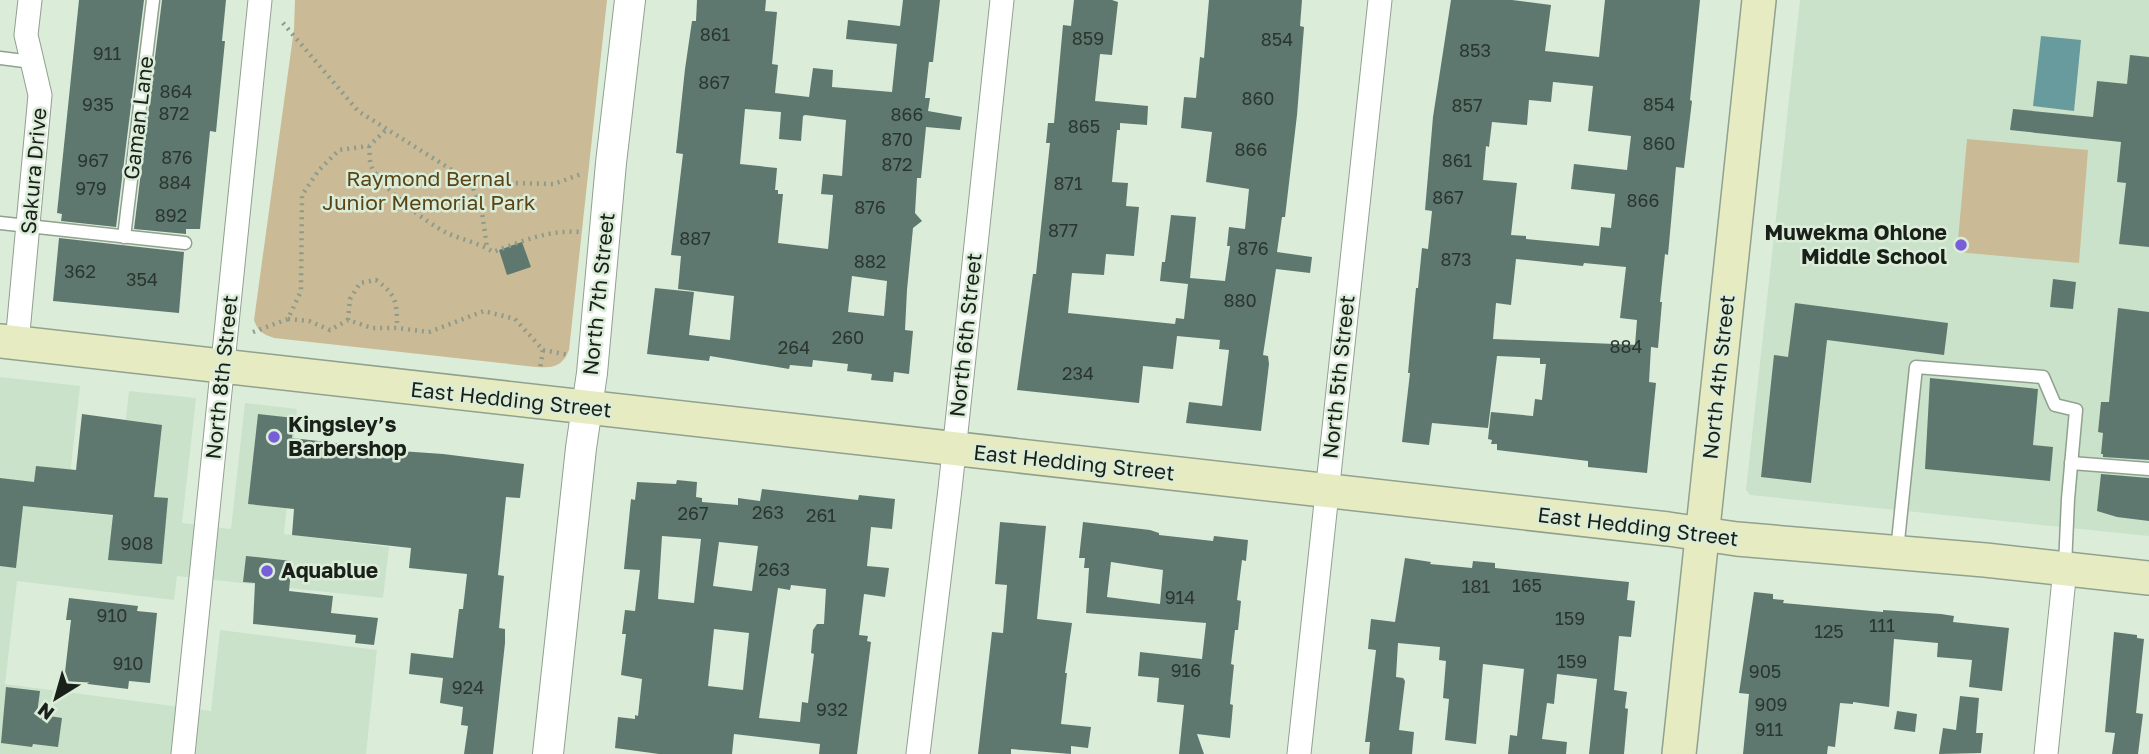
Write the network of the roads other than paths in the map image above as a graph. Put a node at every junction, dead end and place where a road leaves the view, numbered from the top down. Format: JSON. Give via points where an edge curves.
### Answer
{"nodes":[{"id":1,"x":30,"y":0,"type":"edge"},
{"id":2,"x":153,"y":0,"type":"edge"},
{"id":3,"x":260,"y":0,"type":"edge"},
{"id":4,"x":630,"y":0,"type":"edge"},
{"id":5,"x":1002,"y":0,"type":"edge"},
{"id":6,"x":1380,"y":0,"type":"edge"},
{"id":7,"x":1759,"y":0,"type":"edge"},
{"id":8,"x":0,"y":58,"type":"edge"},
{"id":9,"x":32,"y":62,"type":"junction"},
{"id":10,"x":0,"y":223,"type":"edge"},
{"id":11,"x":29,"y":227,"type":"junction"},
{"id":12,"x":124,"y":237,"type":"junction"},
{"id":13,"x":185,"y":243,"type":"dead end"},
{"id":14,"x":8,"y":342,"type":"edge"},
{"id":15,"x":224,"y":366,"type":"junction"},
{"id":16,"x":586,"y":408,"type":"junction"},
{"id":17,"x":954,"y":450,"type":"junction"},
{"id":18,"x":2071,"y":463,"type":"junction"},
{"id":19,"x":2149,"y":469,"type":"edge"},
{"id":20,"x":1327,"y":492,"type":"junction"},
{"id":21,"x":1702,"y":534,"type":"junction"},
{"id":22,"x":1897,"y":552,"type":"junction"},
{"id":23,"x":2065,"y":569,"type":"junction"},
{"id":24,"x":2149,"y":578,"type":"edge"},
{"id":25,"x":183,"y":754,"type":"edge"},
{"id":26,"x":548,"y":754,"type":"edge"},
{"id":27,"x":918,"y":754,"type":"edge"},
{"id":28,"x":1299,"y":754,"type":"edge"},
{"id":29,"x":1679,"y":754,"type":"edge"},
{"id":30,"x":2046,"y":754,"type":"edge"}],
"edges":[{"from":1,"to":9,"type":"street","name":"Sakura Drive","via":[[26,35]]},
{"from":2,"to":12,"type":"lane","name":"Gaman Lane"},
{"from":3,"to":15,"type":"street","name":"North 8th Street"},
{"from":4,"to":16,"type":"street","name":"North 7th Street"},
{"from":5,"to":17,"type":"street","name":"North 6th Street"},
{"from":6,"to":20,"type":"street","name":"North 5th Street"},
{"from":7,"to":21,"type":"main road","name":"North 4th Street"},
{"from":8,"to":9,"type":"lane"},
{"from":9,"to":11,"type":"street","name":"Sakura Drive","via":[[40,95]]},
{"from":10,"to":11,"type":"lane"},
{"from":11,"to":12,"type":"lane"},
{"from":11,"to":14,"type":"street","name":"Sakura Drive"},
{"from":12,"to":13,"type":"lane"},
{"from":14,"to":15,"type":"main road","name":"East Hedding Street"},
{"from":15,"to":16,"type":"main road","name":"East Hedding Street"},
{"from":15,"to":25,"type":"street","name":"North 8th Street"},
{"from":16,"to":17,"type":"main road","name":"East Hedding Street"},
{"from":16,"to":26,"type":"street","name":"North 7th Street"},
{"from":17,"to":20,"type":"main road","name":"East Hedding Street"},
{"from":17,"to":27,"type":"street","name":"North 6th Street"},
{"from":18,"to":19,"type":"lane"},
{"from":18,"to":22,"type":"lane","via":[[2076,410],[2055,405],[2043,377],[1916,367]]},
{"from":18,"to":23,"type":"lane"},
{"from":20,"to":21,"type":"main road","name":"East Hedding Street"},
{"from":20,"to":28,"type":"street","name":"North 5th Street"},
{"from":21,"to":22,"type":"main road","name":"East Hedding Street"},
{"from":21,"to":29,"type":"main road","name":"North 4th Street"},
{"from":22,"to":23,"type":"main road","name":"East Hedding Street"},
{"from":23,"to":24,"type":"main road","name":"East Hedding Street"},
{"from":23,"to":30,"type":"street"}]}
